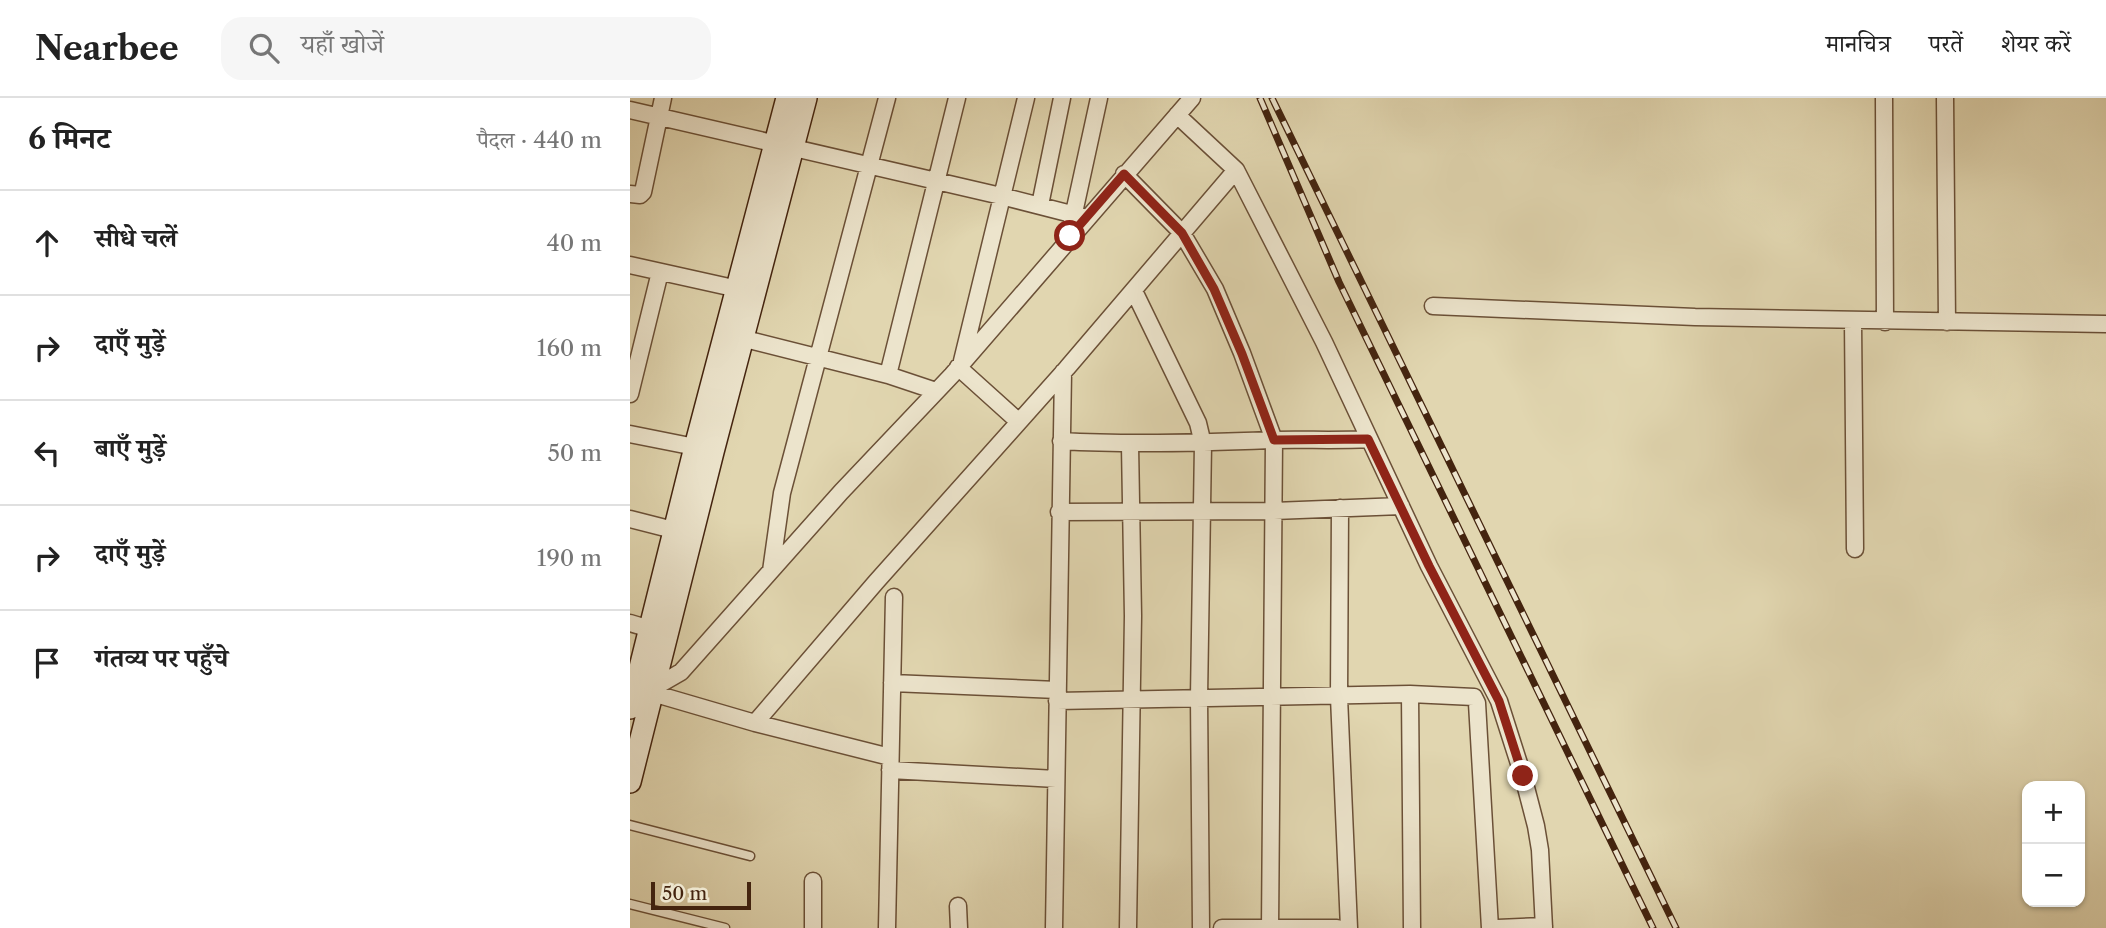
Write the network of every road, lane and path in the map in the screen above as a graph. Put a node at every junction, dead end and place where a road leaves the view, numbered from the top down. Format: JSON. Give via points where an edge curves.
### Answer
{"nodes":[{"id":1,"x":663,"y":98,"type":"edge"},
{"id":2,"x":787,"y":98,"type":"edge"},
{"id":3,"x":806,"y":98,"type":"edge"},
{"id":4,"x":887,"y":98,"type":"edge"},
{"id":5,"x":957,"y":98,"type":"edge"},
{"id":6,"x":1026,"y":98,"type":"edge"},
{"id":7,"x":1062,"y":98,"type":"edge"},
{"id":8,"x":1099,"y":98,"type":"edge"},
{"id":9,"x":1192,"y":98,"type":"edge"},
{"id":10,"x":1884,"y":98,"type":"edge"},
{"id":11,"x":1945,"y":98,"type":"edge"},
{"id":12,"x":630,"y":110,"type":"edge"},
{"id":13,"x":1177,"y":114,"type":"junction"},
{"id":14,"x":659,"y":117,"type":"junction"},
{"id":15,"x":784,"y":146,"type":"junction"},
{"id":16,"x":871,"y":166,"type":"junction"},
{"id":17,"x":1236,"y":170,"type":"junction"},
{"id":18,"x":1124,"y":174,"type":"junction"},
{"id":19,"x":935,"y":181,"type":"junction"},
{"id":20,"x":630,"y":194,"type":"edge"},
{"id":21,"x":1001,"y":196,"type":"junction"},
{"id":22,"x":1040,"y":205,"type":"junction"},
{"id":23,"x":1080,"y":216,"type":"junction"},
{"id":24,"x":1182,"y":233,"type":"junction"},
{"id":25,"x":630,"y":265,"type":"edge"},
{"id":26,"x":660,"y":272,"type":"junction"},
{"id":27,"x":746,"y":291,"type":"junction"},
{"id":28,"x":1134,"y":291,"type":"junction"},
{"id":29,"x":1433,"y":306,"type":"dead end"},
{"id":30,"x":630,"y":321,"type":"edge"},
{"id":31,"x":1853,"y":321,"type":"junction"},
{"id":32,"x":1885,"y":322,"type":"junction"},
{"id":33,"x":1947,"y":322,"type":"junction"},
{"id":34,"x":2106,"y":324,"type":"edge"},
{"id":35,"x":648,"y":325,"type":"junction"},
{"id":36,"x":735,"y":336,"type":"junction"},
{"id":37,"x":818,"y":356,"type":"junction"},
{"id":38,"x":960,"y":365,"type":"junction"},
{"id":39,"x":1063,"y":372,"type":"junction"},
{"id":40,"x":888,"y":374,"type":"junction"},
{"id":41,"x":936,"y":391,"type":"junction"},
{"id":42,"x":630,"y":394,"type":"edge"},
{"id":43,"x":1019,"y":422,"type":"junction"},
{"id":44,"x":630,"y":434,"type":"edge"},
{"id":45,"x":1368,"y":439,"type":"junction"},
{"id":46,"x":1274,"y":440,"type":"junction"},
{"id":47,"x":1061,"y":441,"type":"junction"},
{"id":48,"x":1203,"y":444,"type":"junction"},
{"id":49,"x":1130,"y":445,"type":"junction"},
{"id":50,"x":695,"y":447,"type":"junction"},
{"id":51,"x":1401,"y":506,"type":"junction"},
{"id":52,"x":1340,"y":508,"type":"junction"},
{"id":53,"x":1203,"y":510,"type":"junction"},
{"id":54,"x":1274,"y":511,"type":"junction"},
{"id":55,"x":1059,"y":512,"type":"junction"},
{"id":56,"x":1132,"y":512,"type":"junction"},
{"id":57,"x":630,"y":519,"type":"edge"},
{"id":58,"x":683,"y":533,"type":"junction"},
{"id":59,"x":1855,"y":549,"type":"dead end"},
{"id":60,"x":771,"y":571,"type":"junction"},
{"id":61,"x":894,"y":597,"type":"dead end"},
{"id":62,"x":640,"y":626,"type":"edge"},
{"id":63,"x":892,"y":683,"type":"junction"},
{"id":64,"x":640,"y":694,"type":"edge"},
{"id":65,"x":1410,"y":694,"type":"junction"},
{"id":66,"x":1057,"y":696,"type":"junction"},
{"id":67,"x":1339,"y":697,"type":"junction"},
{"id":68,"x":1199,"y":698,"type":"junction"},
{"id":69,"x":1270,"y":698,"type":"junction"},
{"id":70,"x":1132,"y":699,"type":"junction"},
{"id":71,"x":755,"y":723,"type":"junction"},
{"id":72,"x":635,"y":745,"type":"edge"},
{"id":73,"x":890,"y":763,"type":"junction"},
{"id":74,"x":1056,"y":779,"type":"junction"},
{"id":75,"x":630,"y":782,"type":"edge"},
{"id":76,"x":630,"y":825,"type":"edge"},
{"id":77,"x":750,"y":856,"type":"dead end"},
{"id":78,"x":813,"y":881,"type":"dead end"},
{"id":79,"x":630,"y":904,"type":"edge"},
{"id":80,"x":958,"y":906,"type":"dead end"},
{"id":81,"x":1270,"y":927,"type":"edge"},
{"id":82,"x":1544,"y":927,"type":"edge"},
{"id":83,"x":725,"y":928,"type":"edge"},
{"id":84,"x":813,"y":928,"type":"edge"},
{"id":85,"x":887,"y":928,"type":"edge"},
{"id":86,"x":959,"y":928,"type":"edge"},
{"id":87,"x":1054,"y":928,"type":"edge"},
{"id":88,"x":1128,"y":928,"type":"edge"},
{"id":89,"x":1201,"y":928,"type":"edge"},
{"id":90,"x":1223,"y":928,"type":"edge"},
{"id":91,"x":1337,"y":928,"type":"edge"},
{"id":92,"x":1349,"y":928,"type":"edge"},
{"id":93,"x":1412,"y":928,"type":"edge"},
{"id":94,"x":1490,"y":928,"type":"edge"},
{"id":95,"x":1497,"y":928,"type":"edge"}],
"edges":[{"from":1,"to":14,"type":"street"},
{"from":2,"to":15,"type":"main road"},
{"from":3,"to":15,"type":"main road"},
{"from":4,"to":16,"type":"street"},
{"from":5,"to":19,"type":"street"},
{"from":6,"to":21,"type":"street"},
{"from":7,"to":22,"type":"street"},
{"from":8,"to":23,"type":"street"},
{"from":9,"to":13,"type":"street"},
{"from":10,"to":32,"type":"street"},
{"from":11,"to":33,"type":"street"},
{"from":12,"to":14,"type":"street"},
{"from":13,"to":17,"type":"street"},
{"from":13,"to":18,"type":"street"},
{"from":14,"to":15,"type":"street"},
{"from":14,"to":20,"type":"street","via":[[643,192]]},
{"from":15,"to":16,"type":"street"},
{"from":15,"to":27,"type":"main road"},
{"from":16,"to":19,"type":"street"},
{"from":16,"to":37,"type":"street"},
{"from":17,"to":24,"type":"street"},
{"from":17,"to":45,"type":"street"},
{"from":18,"to":23,"type":"street"},
{"from":18,"to":24,"type":"street"},
{"from":19,"to":21,"type":"street"},
{"from":19,"to":40,"type":"street"},
{"from":21,"to":22,"type":"street"},
{"from":21,"to":38,"type":"street"},
{"from":22,"to":23,"type":"street"},
{"from":23,"to":38,"type":"street","via":[[1070,236]]},
{"from":24,"to":28,"type":"street"},
{"from":24,"to":46,"type":"street","via":[[1214,289]]},
{"from":25,"to":26,"type":"street"},
{"from":26,"to":27,"type":"street"},
{"from":26,"to":35,"type":"street"},
{"from":27,"to":36,"type":"main road"},
{"from":28,"to":39,"type":"street"},
{"from":28,"to":48,"type":"street","via":[[1194,414]]},
{"from":29,"to":31,"type":"street"},
{"from":30,"to":35,"type":"street"},
{"from":31,"to":32,"type":"street"},
{"from":31,"to":59,"type":"street"},
{"from":32,"to":33,"type":"street"},
{"from":33,"to":34,"type":"street"},
{"from":35,"to":42,"type":"street"},
{"from":36,"to":37,"type":"street"},
{"from":36,"to":50,"type":"main road"},
{"from":36,"to":58,"type":"main road"},
{"from":37,"to":40,"type":"street"},
{"from":37,"to":60,"type":"street","via":[[782,493]]},
{"from":38,"to":41,"type":"street"},
{"from":38,"to":43,"type":"street"},
{"from":39,"to":43,"type":"street"},
{"from":39,"to":47,"type":"street"},
{"from":40,"to":41,"type":"street"},
{"from":41,"to":60,"type":"street"},
{"from":43,"to":71,"type":"street"},
{"from":44,"to":50,"type":"street"},
{"from":45,"to":46,"type":"street"},
{"from":45,"to":51,"type":"street"},
{"from":46,"to":48,"type":"street"},
{"from":46,"to":54,"type":"street"},
{"from":47,"to":49,"type":"street"},
{"from":47,"to":55,"type":"street"},
{"from":48,"to":49,"type":"street"},
{"from":48,"to":53,"type":"street"},
{"from":49,"to":56,"type":"street"},
{"from":50,"to":58,"type":"main road"},
{"from":51,"to":52,"type":"street"},
{"from":51,"to":82,"type":"street","via":[[1499,701],[1536,826]]},
{"from":52,"to":54,"type":"street"},
{"from":52,"to":67,"type":"street"},
{"from":53,"to":54,"type":"street"},
{"from":53,"to":56,"type":"street"},
{"from":53,"to":68,"type":"street"},
{"from":54,"to":69,"type":"street"},
{"from":55,"to":56,"type":"street"},
{"from":55,"to":66,"type":"street"},
{"from":56,"to":70,"type":"street"},
{"from":57,"to":58,"type":"street"},
{"from":58,"to":62,"type":"main road"},
{"from":58,"to":64,"type":"main road"},
{"from":60,"to":64,"type":"street","via":[[681,672]]},
{"from":61,"to":63,"type":"street"},
{"from":62,"to":64,"type":"main road"},
{"from":63,"to":66,"type":"street"},
{"from":63,"to":73,"type":"street"},
{"from":64,"to":71,"type":"street"},
{"from":64,"to":72,"type":"main road"},
{"from":65,"to":67,"type":"street"},
{"from":65,"to":93,"type":"street"},
{"from":65,"to":94,"type":"street","via":[[1471,696],[1477,703]]},
{"from":66,"to":70,"type":"street"},
{"from":66,"to":74,"type":"street"},
{"from":67,"to":69,"type":"street"},
{"from":67,"to":92,"type":"street"},
{"from":68,"to":69,"type":"street"},
{"from":68,"to":70,"type":"street"},
{"from":68,"to":89,"type":"street"},
{"from":69,"to":81,"type":"street"},
{"from":70,"to":88,"type":"street"},
{"from":71,"to":73,"type":"street"},
{"from":72,"to":75,"type":"main road"},
{"from":73,"to":74,"type":"street"},
{"from":73,"to":85,"type":"street"},
{"from":74,"to":87,"type":"street"},
{"from":76,"to":77,"type":"lane"},
{"from":78,"to":84,"type":"street"},
{"from":79,"to":83,"type":"lane"},
{"from":80,"to":86,"type":"street"},
{"from":81,"to":90,"type":"street"},
{"from":81,"to":91,"type":"street"},
{"from":82,"to":95,"type":"street"}]}
